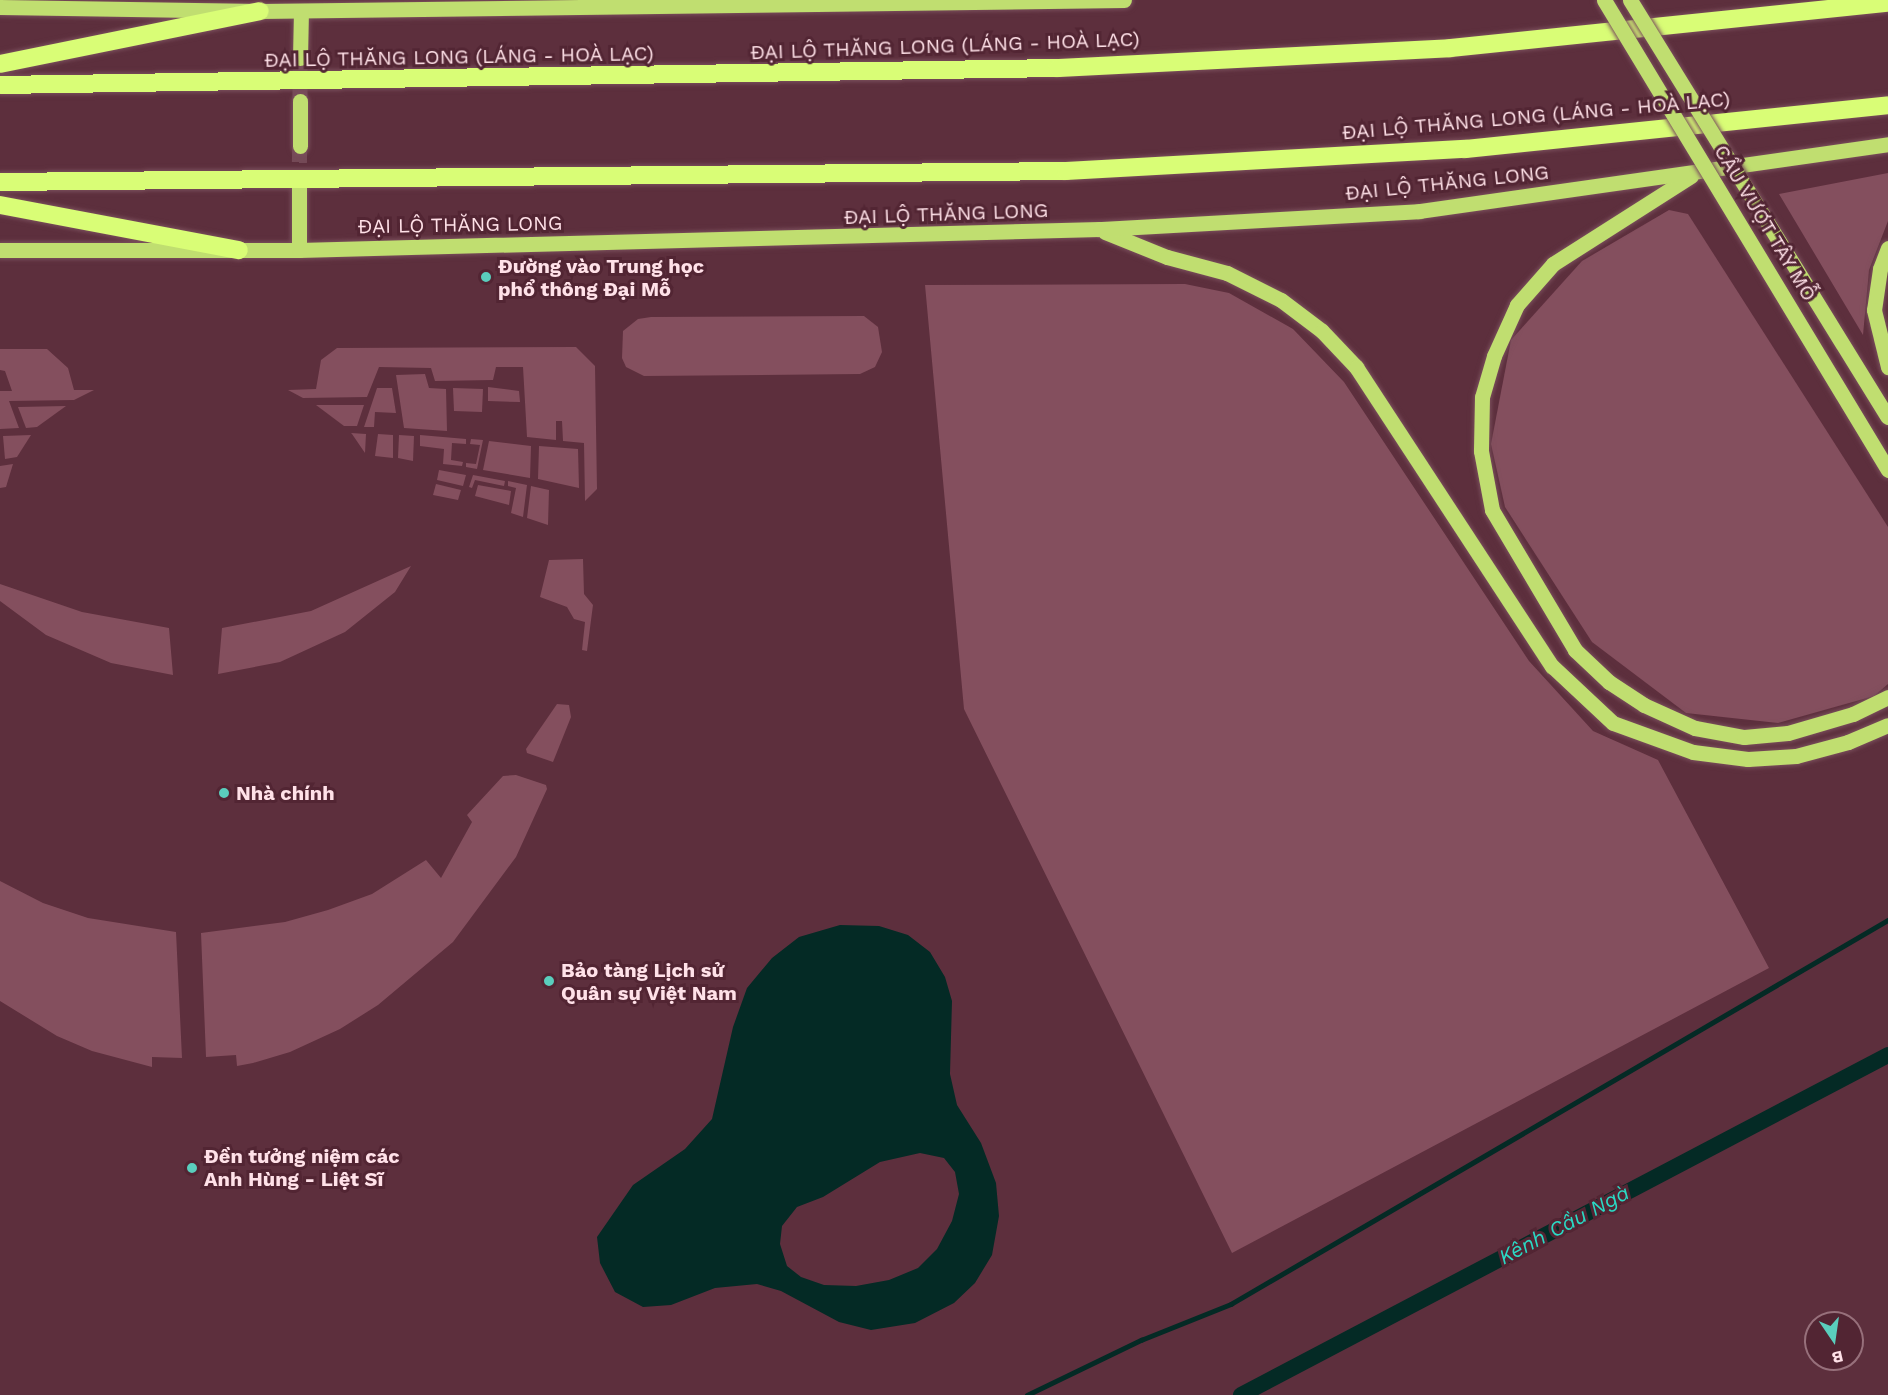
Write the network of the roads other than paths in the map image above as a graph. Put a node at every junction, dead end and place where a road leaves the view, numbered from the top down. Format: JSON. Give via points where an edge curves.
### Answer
{"nodes":[{"id":1,"x":1124,"y":0,"type":"edge"},
{"id":2,"x":1604,"y":0,"type":"edge"},
{"id":3,"x":1630,"y":0,"type":"edge"},
{"id":4,"x":861,"y":1,"type":"edge"},
{"id":5,"x":1888,"y":3,"type":"edge"},
{"id":6,"x":0,"y":7,"type":"edge"},
{"id":7,"x":260,"y":11,"type":"junction"},
{"id":8,"x":301,"y":11,"type":"junction"},
{"id":9,"x":300,"y":58,"type":"tunnel mouth"},
{"id":10,"x":0,"y":64,"type":"edge"},
{"id":11,"x":0,"y":85,"type":"edge"},
{"id":12,"x":300,"y":101,"type":"tunnel mouth"},
{"id":13,"x":1888,"y":105,"type":"edge"},
{"id":14,"x":1888,"y":144,"type":"edge"},
{"id":15,"x":300,"y":146,"type":"tunnel mouth"},
{"id":16,"x":1696,"y":172,"type":"junction"},
{"id":17,"x":0,"y":182,"type":"edge"},
{"id":18,"x":299,"y":185,"type":"tunnel mouth"},
{"id":19,"x":0,"y":205,"type":"edge"},
{"id":20,"x":1100,"y":230,"type":"junction"},
{"id":21,"x":1888,"y":248,"type":"edge"},
{"id":22,"x":0,"y":250,"type":"edge"},
{"id":23,"x":239,"y":250,"type":"junction"},
{"id":24,"x":299,"y":250,"type":"junction"},
{"id":25,"x":1888,"y":368,"type":"edge"},
{"id":26,"x":1888,"y":417,"type":"edge"},
{"id":27,"x":1888,"y":470,"type":"edge"},
{"id":28,"x":1888,"y":697,"type":"edge"},
{"id":29,"x":1888,"y":725,"type":"edge"}],
"edges":[{"from":1,"to":4,"type":"main road"},
{"from":2,"to":27,"type":"main road","name":"CẦU VƯỢT TÂY MỖ","bridge":true},
{"from":3,"to":26,"type":"main road","name":"CẦU VƯỢT TÂY MỖ","bridge":true},
{"from":4,"to":8,"type":"main road"},
{"from":5,"to":11,"type":"highway","name":"ĐẠI LỘ THĂNG LONG (LÁNG - HOÀ LẠC)","via":[[1450,48],[1059,68]]},
{"from":6,"to":7,"type":"main road"},
{"from":7,"to":8,"type":"main road"},
{"from":7,"to":10,"type":"highway"},
{"from":8,"to":9,"type":"main road"},
{"from":12,"to":15,"type":"main road"},
{"from":13,"to":17,"type":"highway","name":"ĐẠI LỘ THĂNG LONG (LÁNG - HOÀ LẠC)","via":[[1466,149],[1066,171]]},
{"from":14,"to":16,"type":"main road","name":"ĐẠI LỘ THĂNG LONG"},
{"from":16,"to":20,"type":"main road","name":"ĐẠI LỘ THĂNG LONG","via":[[1419,211]]},
{"from":16,"to":28,"type":"main road","via":[[1553,264],[1517,305],[1494,356],[1482,397],[1481,451],[1492,510],[1575,650],[1609,682],[1644,705],[1695,728],[1744,737],[1788,733],[1853,714]]},
{"from":18,"to":24,"type":"main road"},
{"from":19,"to":23,"type":"highway"},
{"from":20,"to":24,"type":"main road","name":"ĐẠI LỘ THĂNG LONG"},
{"from":20,"to":29,"type":"main road","via":[[1167,257],[1227,273],[1281,300],[1322,331],[1356,367],[1552,666],[1613,723],[1693,752],[1748,759],[1796,756],[1848,742]]},
{"from":21,"to":25,"type":"main road","via":[[1880,269],[1874,310]]},
{"from":22,"to":23,"type":"main road","name":"ĐẠI LỘ THĂNG LONG"},
{"from":23,"to":24,"type":"main road","name":"ĐẠI LỘ THĂNG LONG"}]}
